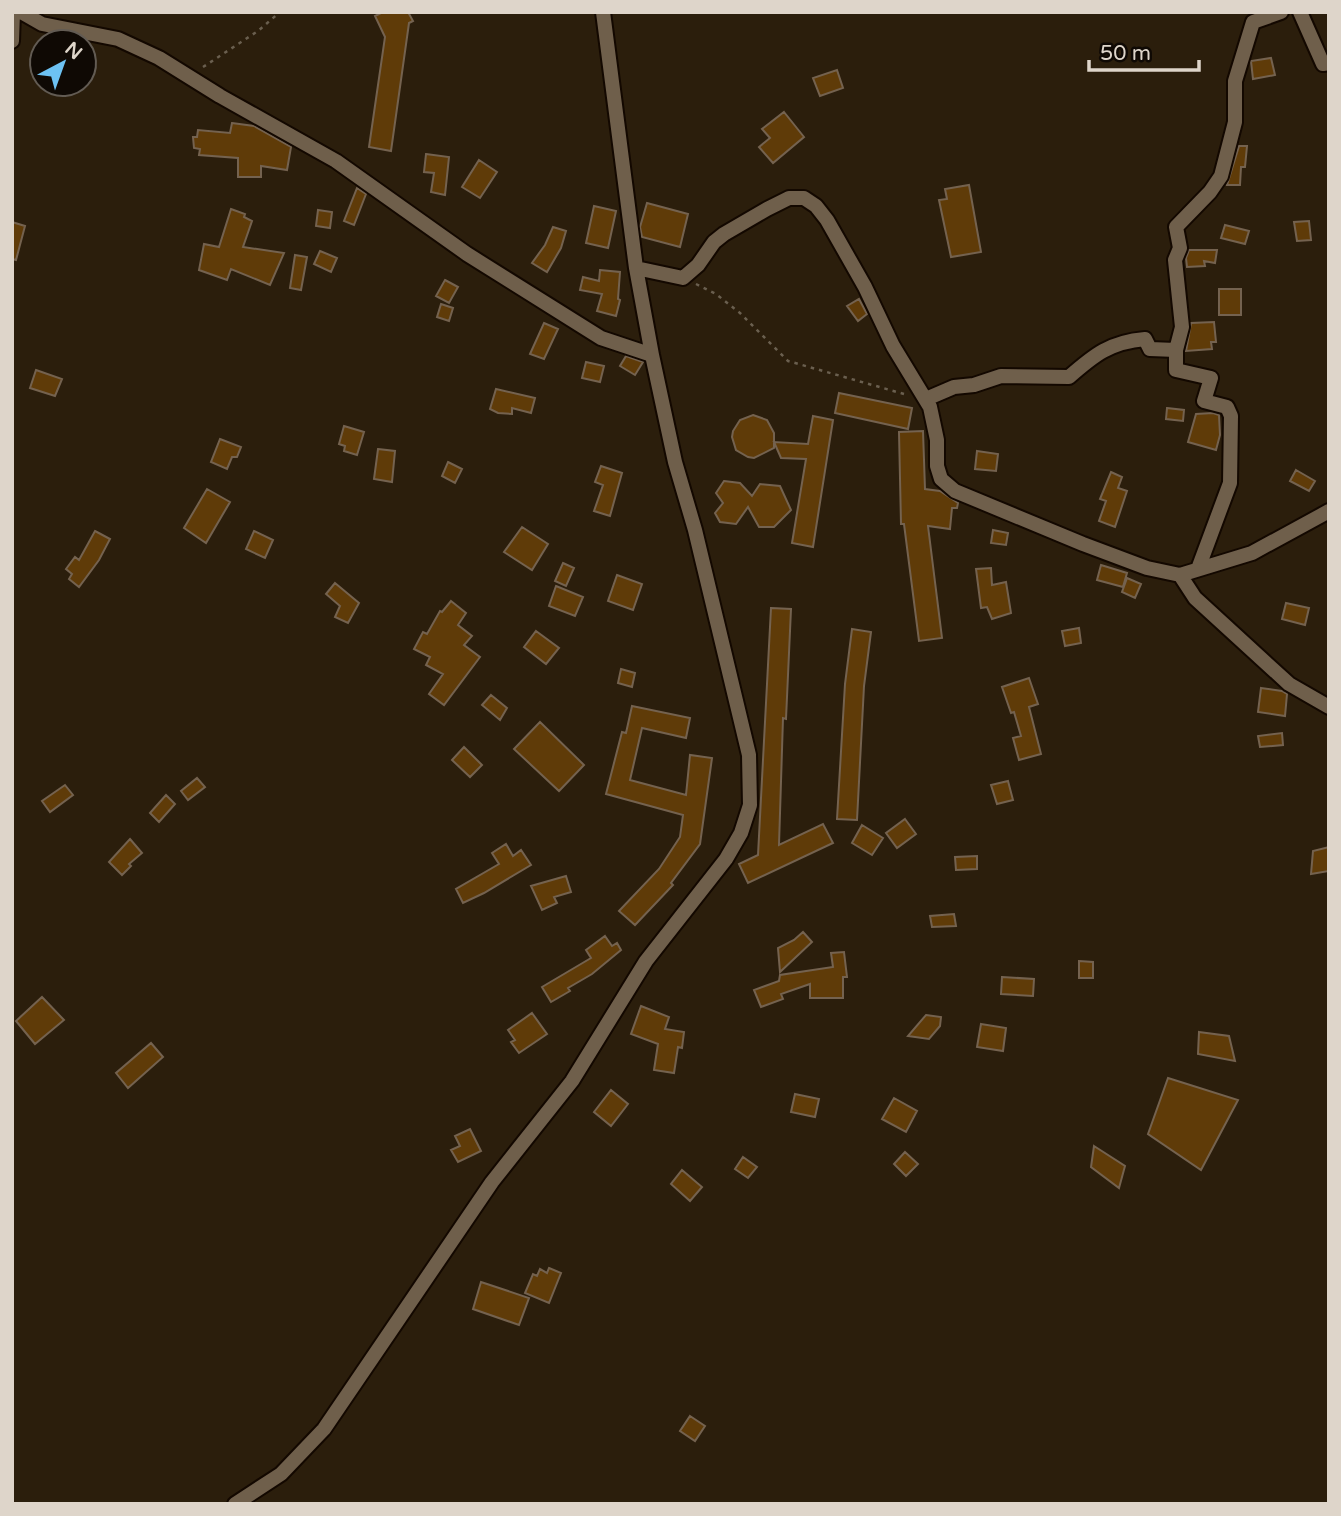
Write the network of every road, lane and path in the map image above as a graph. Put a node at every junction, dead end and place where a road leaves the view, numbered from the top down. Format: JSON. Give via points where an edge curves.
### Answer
{"nodes":[{"id":1,"x":13,"y":12,"type":"edge"},
{"id":2,"x":21,"y":12,"type":"edge"},
{"id":3,"x":280,"y":12,"type":"edge"},
{"id":4,"x":603,"y":12,"type":"edge"},
{"id":5,"x":1281,"y":12,"type":"edge"},
{"id":6,"x":1300,"y":12,"type":"edge"},
{"id":7,"x":12,"y":41,"type":"edge"},
{"id":8,"x":1329,"y":63,"type":"edge"},
{"id":9,"x":186,"y":75,"type":"junction"},
{"id":10,"x":636,"y":268,"type":"junction"},
{"id":11,"x":684,"y":278,"type":"junction"},
{"id":12,"x":1176,"y":350,"type":"junction"},
{"id":13,"x":652,"y":355,"type":"junction"},
{"id":14,"x":926,"y":398,"type":"junction"},
{"id":15,"x":1329,"y":511,"type":"edge"},
{"id":16,"x":1198,"y":569,"type":"junction"},
{"id":17,"x":1180,"y":575,"type":"junction"},
{"id":18,"x":1329,"y":707,"type":"edge"},
{"id":19,"x":235,"y":1504,"type":"edge"}],
"edges":[{"from":1,"to":7,"type":"street"},
{"from":2,"to":9,"type":"street","via":[[42,24],[118,39]]},
{"from":3,"to":9,"type":"path","via":[[208,65]]},
{"from":4,"to":10,"type":"street"},
{"from":5,"to":12,"type":"street","via":[[1253,22],[1235,81],[1235,122],[1221,176],[1176,227],[1182,327]]},
{"from":6,"to":8,"type":"street","via":[[1323,64]]},
{"from":9,"to":13,"type":"street","via":[[336,161],[467,254],[601,338]]},
{"from":10,"to":11,"type":"street"},
{"from":10,"to":13,"type":"street"},
{"from":11,"to":14,"type":"path","via":[[740,313],[788,361]]},
{"from":11,"to":14,"type":"street","via":[[724,234],[789,198],[804,198],[827,220],[893,346]]},
{"from":12,"to":14,"type":"street","via":[[1150,349],[1145,339],[1124,341],[1096,354],[1069,377],[1001,376]]},
{"from":12,"to":16,"type":"street","via":[[1176,370],[1211,378],[1204,401],[1227,407],[1231,416],[1230,483]]},
{"from":13,"to":19,"type":"street","via":[[749,755],[750,806],[741,833],[646,961],[572,1081],[492,1182],[324,1429],[281,1474]]},
{"from":14,"to":17,"type":"street","via":[[941,479],[955,491],[1147,568]]},
{"from":15,"to":16,"type":"street","via":[[1252,553]]},
{"from":16,"to":17,"type":"street"},
{"from":17,"to":18,"type":"street","via":[[1195,598],[1289,684]]}]}
